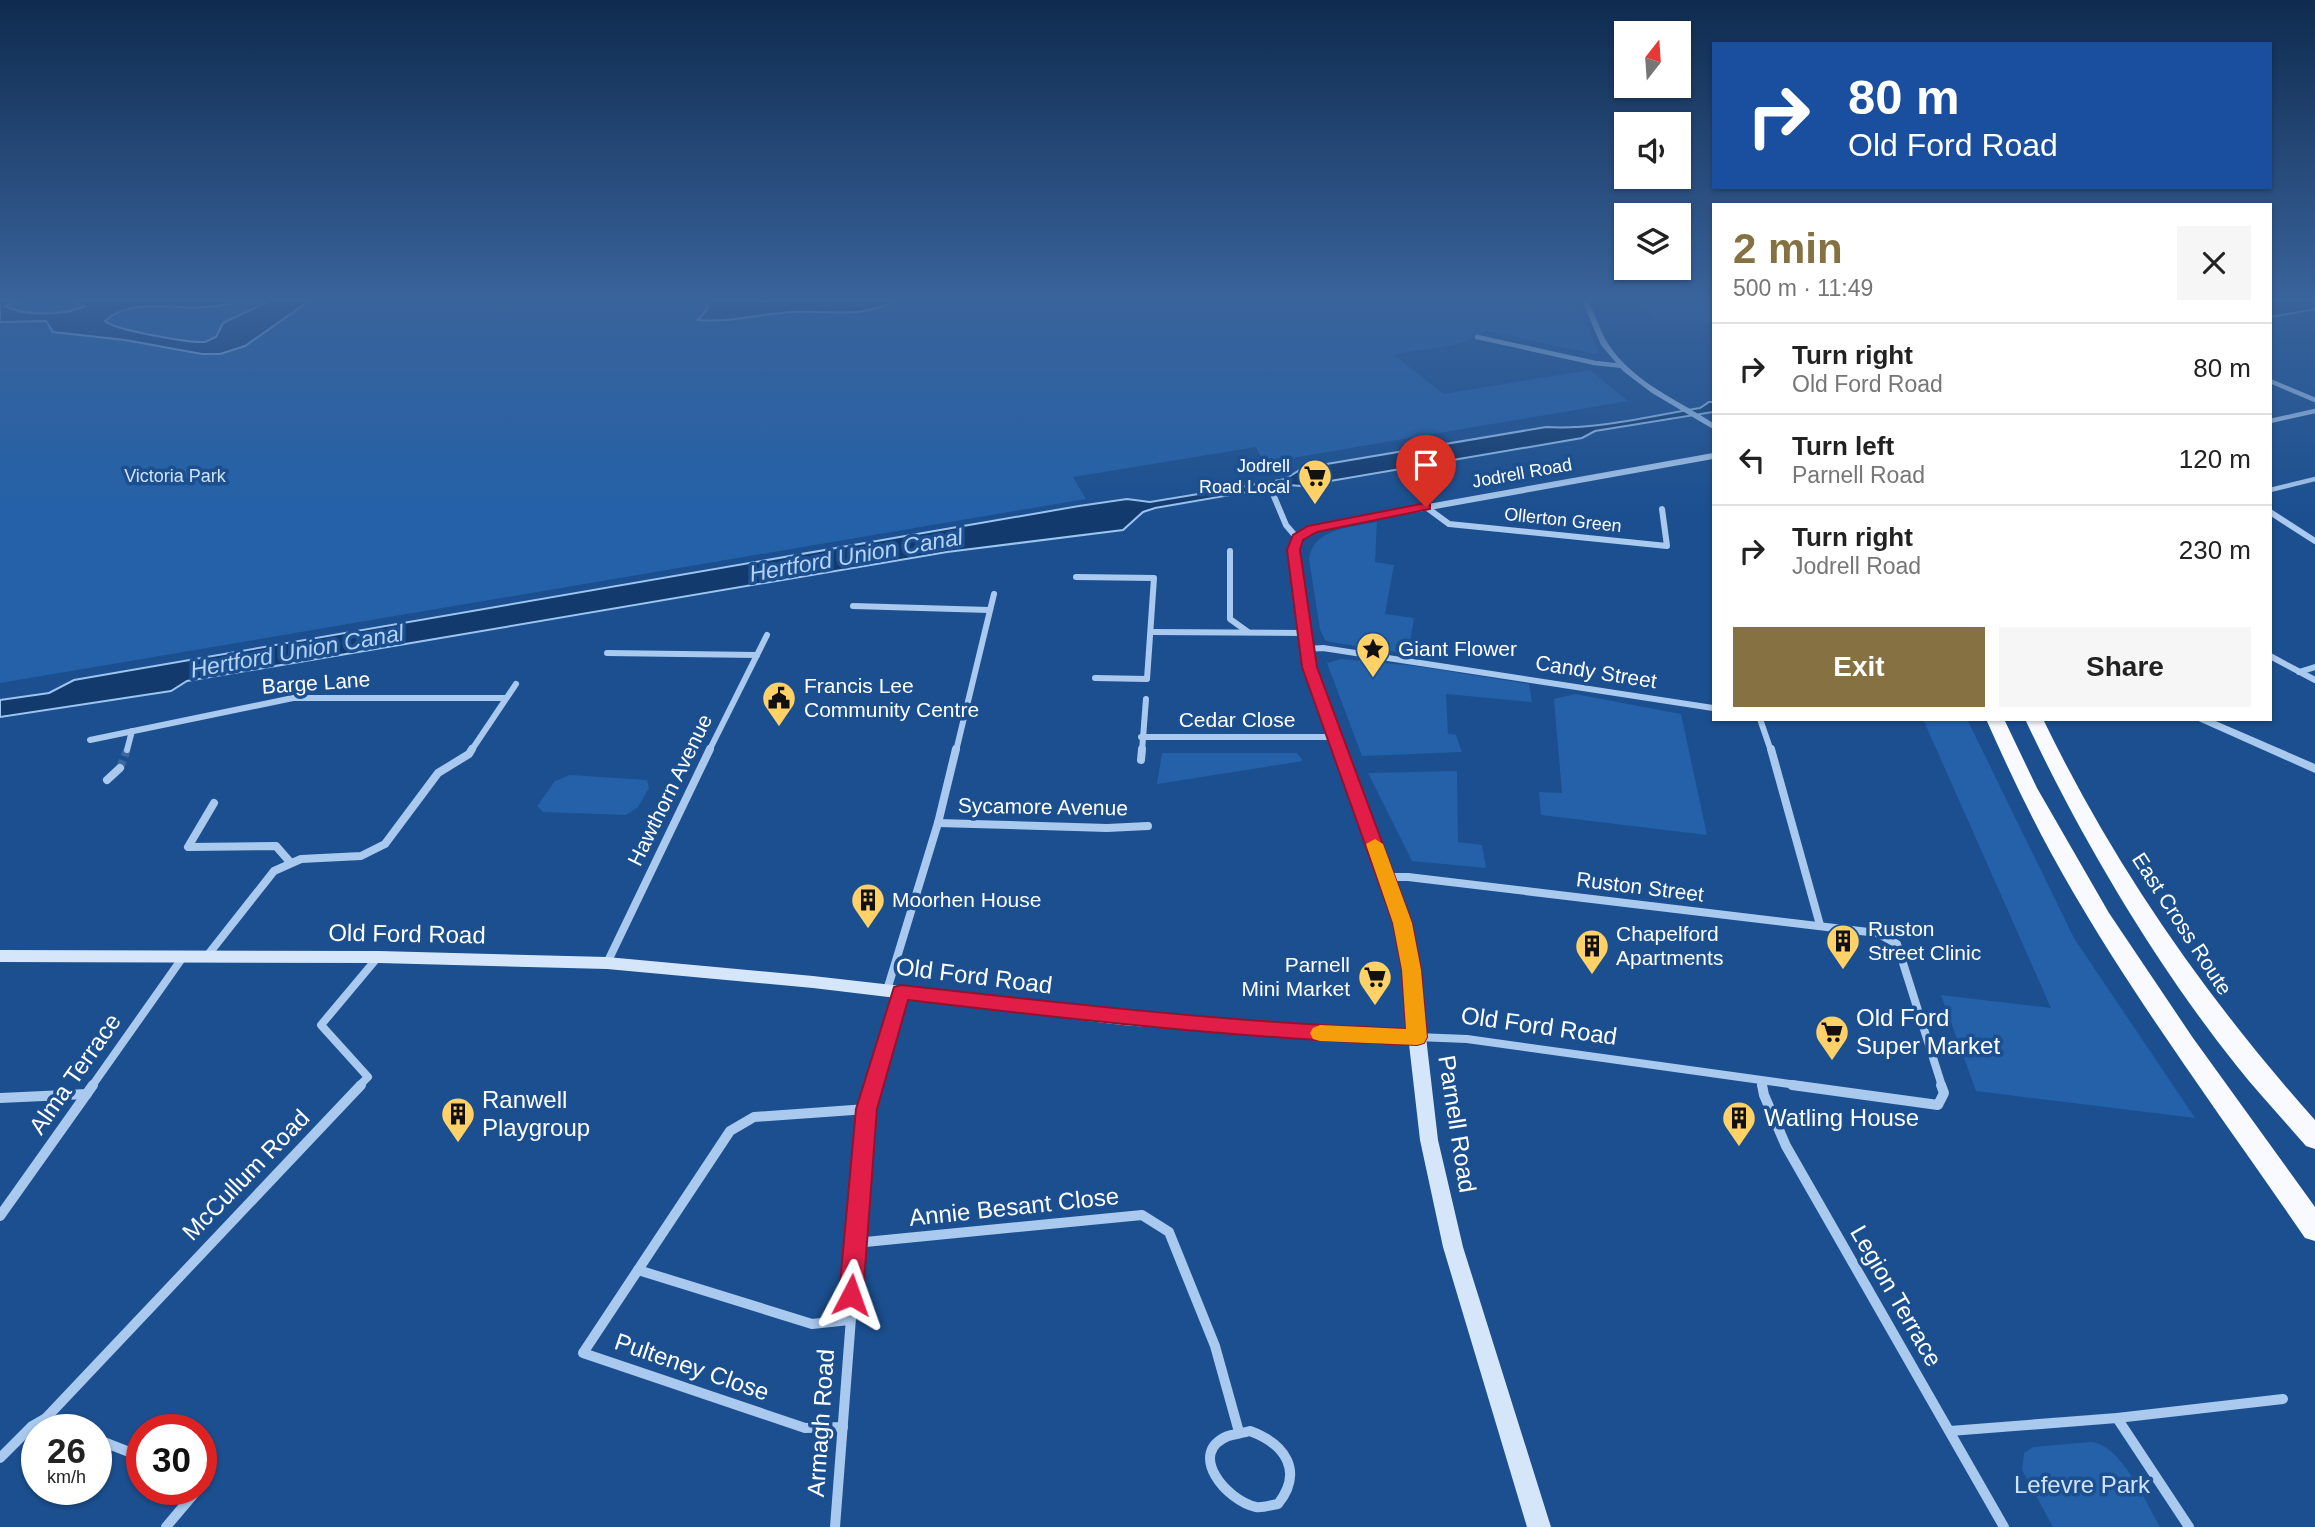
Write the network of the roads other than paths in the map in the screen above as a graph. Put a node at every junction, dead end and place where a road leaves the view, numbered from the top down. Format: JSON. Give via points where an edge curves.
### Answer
{"nodes":[{"id":1,"x":1631,"y":372,"type":"edge"},
{"id":2,"x":2272,"y":382,"type":"edge"},
{"id":3,"x":2315,"y":400,"type":"edge"},
{"id":4,"x":2315,"y":411,"type":"edge"},
{"id":5,"x":2272,"y":421,"type":"edge"},
{"id":6,"x":1712,"y":426,"type":"edge"},
{"id":7,"x":1712,"y":456,"type":"edge"},
{"id":8,"x":2315,"y":479,"type":"edge"},
{"id":9,"x":2272,"y":490,"type":"edge"},
{"id":10,"x":1272,"y":491,"type":"dead end"},
{"id":11,"x":1426,"y":507,"type":"junction"},
{"id":12,"x":1662,"y":509,"type":"dead end"},
{"id":13,"x":2272,"y":513,"type":"edge"},
{"id":14,"x":1297,"y":538,"type":"junction"},
{"id":15,"x":2315,"y":541,"type":"edge"},
{"id":16,"x":1230,"y":551,"type":"dead end"},
{"id":17,"x":1076,"y":577,"type":"dead end"},
{"id":18,"x":994,"y":594,"type":"dead end"},
{"id":19,"x":853,"y":606,"type":"dead end"},
{"id":20,"x":989,"y":610,"type":"junction"},
{"id":21,"x":1152,"y":632,"type":"junction"},
{"id":22,"x":1248,"y":632,"type":"junction"},
{"id":23,"x":1305,"y":633,"type":"junction"},
{"id":24,"x":767,"y":635,"type":"dead end"},
{"id":25,"x":1307,"y":649,"type":"junction"},
{"id":26,"x":607,"y":653,"type":"dead end"},
{"id":27,"x":757,"y":655,"type":"junction"},
{"id":28,"x":2272,"y":657,"type":"edge"},
{"id":29,"x":2315,"y":667,"type":"edge"},
{"id":30,"x":2299,"y":672,"type":"junction"},
{"id":31,"x":1095,"y":678,"type":"dead end"},
{"id":32,"x":2315,"y":680,"type":"edge"},
{"id":33,"x":516,"y":684,"type":"dead end"},
{"id":34,"x":505,"y":698,"type":"junction"},
{"id":35,"x":1146,"y":699,"type":"dead end"},
{"id":36,"x":1712,"y":708,"type":"edge"},
{"id":37,"x":1761,"y":721,"type":"edge"},
{"id":38,"x":1995,"y":721,"type":"edge"},
{"id":39,"x":2035,"y":721,"type":"edge"},
{"id":40,"x":2205,"y":721,"type":"edge"},
{"id":41,"x":132,"y":731,"type":"junction"},
{"id":42,"x":1142,"y":737,"type":"junction"},
{"id":43,"x":1333,"y":737,"type":"junction"},
{"id":44,"x":90,"y":740,"type":"dead end"},
{"id":45,"x":127,"y":750,"type":"tunnel mouth"},
{"id":46,"x":1141,"y":761,"type":"dead end"},
{"id":47,"x":120,"y":768,"type":"tunnel mouth"},
{"id":48,"x":2315,"y":769,"type":"edge"},
{"id":49,"x":107,"y":780,"type":"dead end"},
{"id":50,"x":214,"y":803,"type":"dead end"},
{"id":51,"x":938,"y":823,"type":"junction"},
{"id":52,"x":1149,"y":826,"type":"dead end"},
{"id":53,"x":290,"y":862,"type":"junction"},
{"id":54,"x":1388,"y":877,"type":"junction"},
{"id":55,"x":1820,"y":925,"type":"junction"},
{"id":56,"x":0,"y":956,"type":"edge"},
{"id":57,"x":183,"y":957,"type":"junction"},
{"id":58,"x":207,"y":957,"type":"junction"},
{"id":59,"x":379,"y":957,"type":"junction"},
{"id":60,"x":607,"y":963,"type":"junction"},
{"id":61,"x":894,"y":991,"type":"junction"},
{"id":62,"x":1417,"y":1037,"type":"junction"},
{"id":63,"x":1762,"y":1082,"type":"junction"},
{"id":64,"x":87,"y":1094,"type":"junction"},
{"id":65,"x":0,"y":1098,"type":"edge"},
{"id":66,"x":1938,"y":1105,"type":"joint"},
{"id":67,"x":867,"y":1109,"type":"junction"},
{"id":68,"x":2248,"y":1133,"type":"junction"},
{"id":69,"x":2315,"y":1138,"type":"edge"},
{"id":70,"x":2315,"y":1214,"type":"edge"},
{"id":71,"x":0,"y":1216,"type":"edge"},
{"id":72,"x":2315,"y":1229,"type":"edge"},
{"id":73,"x":855,"y":1243,"type":"junction"},
{"id":74,"x":638,"y":1270,"type":"junction"},
{"id":75,"x":849,"y":1320,"type":"junction"},
{"id":76,"x":2283,"y":1399,"type":"dead end"},
{"id":77,"x":50,"y":1414,"type":"edge"},
{"id":78,"x":2117,"y":1418,"type":"junction"},
{"id":79,"x":843,"y":1427,"type":"junction"},
{"id":80,"x":1950,"y":1431,"type":"junction"},
{"id":81,"x":1239,"y":1432,"type":"junction"},
{"id":82,"x":21,"y":1437,"type":"edge"},
{"id":83,"x":0,"y":1458,"type":"edge"},
{"id":84,"x":185,"y":1505,"type":"edge"},
{"id":85,"x":166,"y":1527,"type":"edge"},
{"id":86,"x":835,"y":1527,"type":"edge"},
{"id":87,"x":1539,"y":1527,"type":"edge"},
{"id":88,"x":2004,"y":1527,"type":"edge"},
{"id":89,"x":2189,"y":1527,"type":"edge"}],
"edges":[{"from":1,"to":6,"type":"street"},
{"from":2,"to":3,"type":"street"},
{"from":4,"to":5,"type":"street"},
{"from":7,"to":11,"type":"street","name":"Jodrell Road"},
{"from":8,"to":9,"type":"street"},
{"from":10,"to":14,"type":"street","via":[[1286,525]]},
{"from":11,"to":12,"type":"street","name":"Ollerton Green","via":[[1449,524],[1667,546]]},
{"from":11,"to":14,"type":"street","name":"Jodrell Road","via":[[1323,526]]},
{"from":13,"to":15,"type":"street"},
{"from":14,"to":23,"type":"street","name":"Parnell Road","via":[[1293,550]]},
{"from":16,"to":22,"type":"street","via":[[1230,619]]},
{"from":17,"to":21,"type":"street","via":[[1154,578]]},
{"from":18,"to":20,"type":"street","name":"Sycamore Avenue"},
{"from":19,"to":20,"type":"street"},
{"from":20,"to":51,"type":"street","name":"Sycamore Avenue"},
{"from":21,"to":22,"type":"street"},
{"from":21,"to":31,"type":"street","via":[[1147,679]]},
{"from":22,"to":23,"type":"street"},
{"from":23,"to":25,"type":"street","name":"Parnell Road"},
{"from":24,"to":27,"type":"street","name":"Hawthorn Avenue"},
{"from":25,"to":36,"type":"street","name":"Candy Street"},
{"from":25,"to":43,"type":"street","name":"Parnell Road"},
{"from":26,"to":27,"type":"street"},
{"from":27,"to":60,"type":"street","name":"Hawthorn Avenue"},
{"from":28,"to":30,"type":"street"},
{"from":29,"to":30,"type":"street"},
{"from":30,"to":32,"type":"street"},
{"from":33,"to":34,"type":"street"},
{"from":34,"to":41,"type":"street","name":"Barge Lane","via":[[293,698]]},
{"from":34,"to":53,"type":"street","via":[[469,754],[438,772],[385,844],[361,856]]},
{"from":35,"to":42,"type":"street"},
{"from":37,"to":55,"type":"street"},
{"from":38,"to":68,"type":"highway","via":[[2028,793],[2094,908],[2176,1037]]},
{"from":39,"to":69,"type":"highway","name":"East Cross Route","via":[[2062,778],[2184,975],[2244,1057]]},
{"from":40,"to":48,"type":"street"},
{"from":41,"to":44,"type":"street","name":"Barge Lane"},
{"from":41,"to":45,"type":"street"},
{"from":42,"to":43,"type":"street","name":"Cedar Close"},
{"from":42,"to":46,"type":"street"},
{"from":43,"to":54,"type":"street","name":"Parnell Road"},
{"from":47,"to":49,"type":"street"},
{"from":50,"to":53,"type":"street","via":[[188,847],[276,846]]},
{"from":51,"to":52,"type":"street","name":"Sycamore Avenue"},
{"from":51,"to":61,"type":"street","name":"Sycamore Avenue"},
{"from":53,"to":58,"type":"street","via":[[274,871]]},
{"from":54,"to":55,"type":"street","name":"Ruston Street"},
{"from":54,"to":62,"type":"street","name":"Parnell Road","via":[[1407,944]]},
{"from":55,"to":66,"type":"street","name":"Ruston Street","via":[[1886,936],[1897,944],[1944,1093]]},
{"from":56,"to":57,"type":"main road","name":"Old Ford Road"},
{"from":57,"to":58,"type":"main road","name":"Old Ford Road"},
{"from":57,"to":64,"type":"street","name":"Alma Terrace"},
{"from":58,"to":59,"type":"main road","name":"Old Ford Road"},
{"from":59,"to":60,"type":"main road","name":"Old Ford Road"},
{"from":59,"to":77,"type":"street","name":"McCullum Road","via":[[321,1025],[368,1077]]},
{"from":60,"to":61,"type":"main road","name":"Old Ford Road"},
{"from":61,"to":62,"type":"main road","name":"Old Ford Road","via":[[1122,1018]]},
{"from":61,"to":67,"type":"street","name":"Armagh Road"},
{"from":62,"to":63,"type":"street","name":"Old Ford Road","via":[[1467,1039]]},
{"from":62,"to":87,"type":"main road","name":"Parnell Road","via":[[1429,1140],[1453,1247]]},
{"from":63,"to":66,"type":"street","name":"Old Ford Road"},
{"from":63,"to":80,"type":"street","name":"Legion Terrace","via":[[1786,1146]]},
{"from":64,"to":65,"type":"street"},
{"from":64,"to":71,"type":"street","name":"Alma Terrace"},
{"from":67,"to":73,"type":"street","name":"Armagh Road"},
{"from":67,"to":74,"type":"street","name":"Pulteney Close","via":[[754,1117],[730,1131]]},
{"from":68,"to":70,"type":"highway"},
{"from":68,"to":72,"type":"highway"},
{"from":73,"to":75,"type":"street","name":"Armagh Road"},
{"from":73,"to":81,"type":"street","name":"Annie Besant Close","via":[[1142,1215],[1169,1232],[1215,1346]]},
{"from":74,"to":75,"type":"street","via":[[812,1324]]},
{"from":74,"to":79,"type":"street","name":"Pulteney Close","via":[[583,1353],[805,1427]]},
{"from":75,"to":79,"type":"street","name":"Armagh Road"},
{"from":76,"to":78,"type":"street"},
{"from":78,"to":80,"type":"street"},
{"from":78,"to":89,"type":"street"},
{"from":79,"to":86,"type":"street","name":"Armagh Road"},
{"from":80,"to":88,"type":"street","name":"Legion Terrace"},
{"from":81,"to":81,"type":"street","via":[[1219,1444],[1213,1455],[1212,1485],[1234,1511],[1254,1515],[1273,1509],[1284,1499],[1290,1476],[1288,1460],[1263,1434]]},
{"from":82,"to":83,"type":"street","name":"McCullum Road"},
{"from":84,"to":85,"type":"street"}]}
